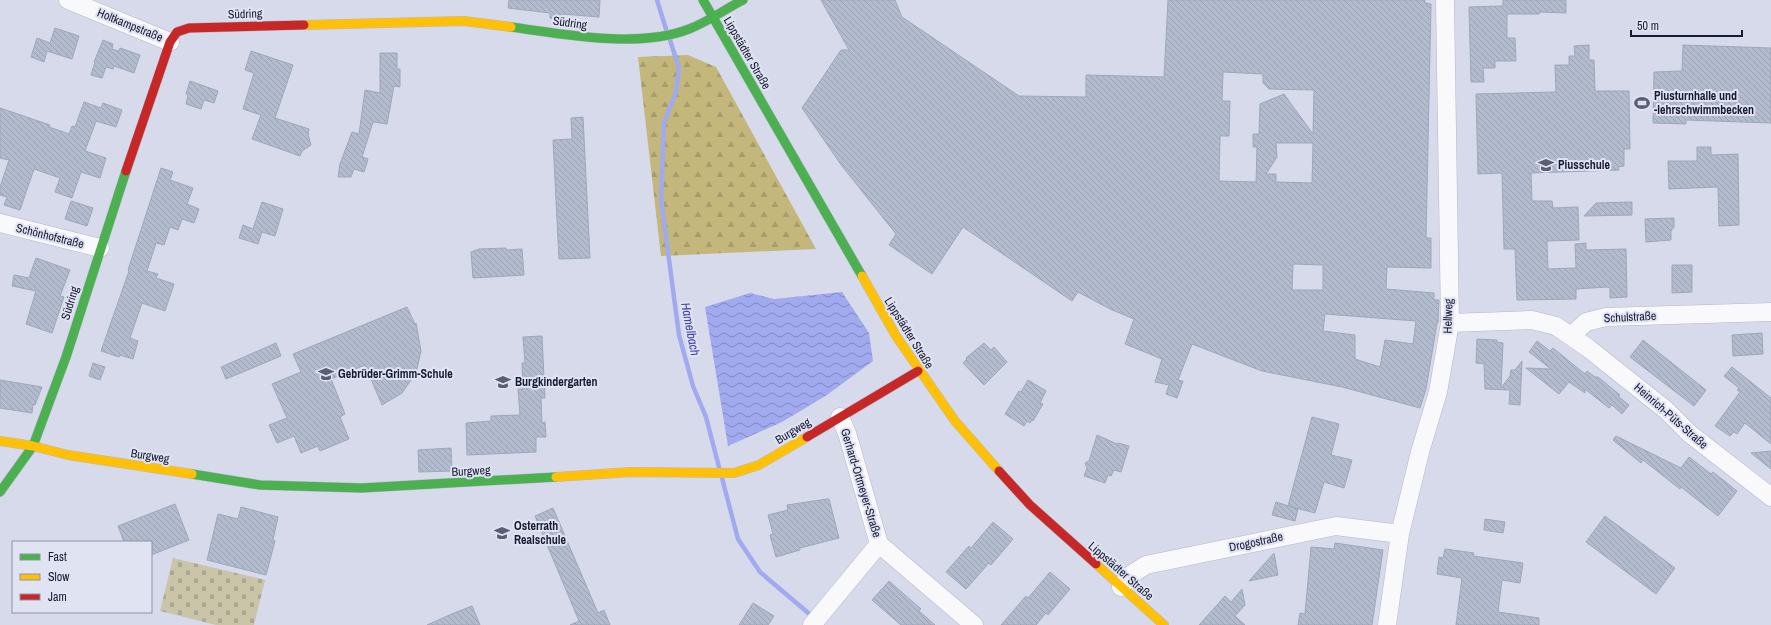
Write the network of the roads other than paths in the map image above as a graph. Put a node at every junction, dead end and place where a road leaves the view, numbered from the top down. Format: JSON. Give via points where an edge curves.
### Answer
{"nodes":[{"id":1,"x":68,"y":0,"type":"edge"},
{"id":2,"x":703,"y":0,"type":"edge"},
{"id":3,"x":743,"y":0,"type":"edge"},
{"id":4,"x":1445,"y":0,"type":"edge"},
{"id":5,"x":713,"y":17,"type":"junction"},
{"id":6,"x":170,"y":42,"type":"junction"},
{"id":7,"x":0,"y":223,"type":"edge"},
{"id":8,"x":100,"y":248,"type":"junction"},
{"id":9,"x":1771,"y":312,"type":"edge"},
{"id":10,"x":1450,"y":323,"type":"junction"},
{"id":11,"x":1572,"y":335,"type":"junction"},
{"id":12,"x":918,"y":371,"type":"junction"},
{"id":13,"x":840,"y":417,"type":"junction"},
{"id":14,"x":0,"y":441,"type":"edge"},
{"id":15,"x":33,"y":446,"type":"junction"},
{"id":16,"x":0,"y":492,"type":"edge"},
{"id":17,"x":1771,"y":497,"type":"edge"},
{"id":18,"x":1400,"y":534,"type":"junction"},
{"id":19,"x":879,"y":544,"type":"junction"},
{"id":20,"x":1121,"y":587,"type":"junction"},
{"id":21,"x":815,"y":622,"type":"edge"},
{"id":22,"x":974,"y":625,"type":"edge"},
{"id":23,"x":1164,"y":625,"type":"edge"},
{"id":24,"x":1387,"y":625,"type":"edge"}],
"edges":[{"from":1,"to":6,"type":"street","name":"Holtkampstraße"},
{"from":2,"to":5,"type":"street","name":"Lippstädter Straße"},
{"from":3,"to":5,"type":"street","name":"Südring"},
{"from":4,"to":10,"type":"street","name":"Hellweg"},
{"from":5,"to":6,"type":"street","name":"Südring","via":[[689,30],[656,37],[598,38],[464,22],[189,28],[177,32]]},
{"from":5,"to":12,"type":"street","name":"Lippstädter Straße","via":[[843,247]]},
{"from":6,"to":8,"type":"street","name":"Südring"},
{"from":7,"to":8,"type":"street","name":"Schönhofstraße"},
{"from":8,"to":15,"type":"street","name":"Südring","via":[[66,357]]},
{"from":9,"to":11,"type":"street","name":"Schulstraße","via":[[1606,317],[1586,322]]},
{"from":10,"to":11,"type":"street","via":[[1532,320],[1556,326]]},
{"from":10,"to":18,"type":"street","name":"Hellweg","via":[[1438,392]]},
{"from":11,"to":17,"type":"street","name":"Heinrich-Püts-Straße","via":[[1666,410],[1690,434]]},
{"from":12,"to":13,"type":"street","name":"Burgweg"},
{"from":12,"to":20,"type":"street","name":"Lippstädter Straße","via":[[955,421],[1030,505]]},
{"from":13,"to":15,"type":"street","name":"Burgweg","via":[[759,466],[734,473],[631,472],[362,488],[260,485],[56,453]]},
{"from":13,"to":19,"type":"street","name":"Gerhard-Ortmeyer-Straße"},
{"from":14,"to":15,"type":"street","name":"Burgweg"},
{"from":15,"to":16,"type":"street","name":"Südring"},
{"from":18,"to":20,"type":"street","name":"Drogostraße","via":[[1336,526],[1146,565],[1129,576]]},
{"from":18,"to":24,"type":"street","name":"Hellweg"},
{"from":19,"to":21,"type":"street"},
{"from":19,"to":22,"type":"street","name":"Gerhard-Ortmeyer-Straße"},
{"from":20,"to":23,"type":"street","name":"Lippstädter Straße"}]}
